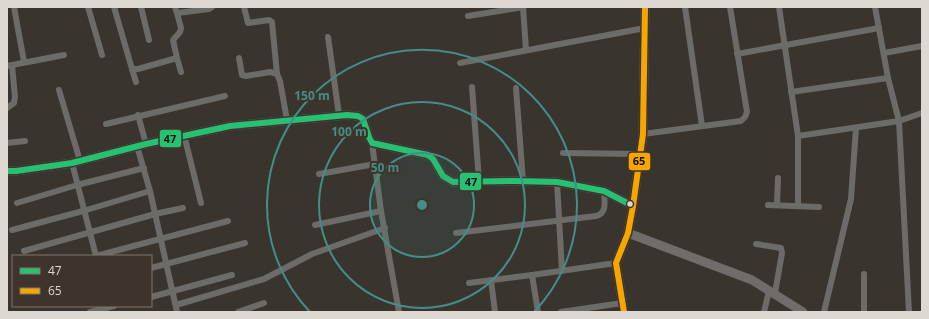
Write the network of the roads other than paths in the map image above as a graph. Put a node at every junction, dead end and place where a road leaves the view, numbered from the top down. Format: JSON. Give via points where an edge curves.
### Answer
{"nodes":[{"id":1,"x":14,"y":7,"type":"edge"},
{"id":2,"x":90,"y":7,"type":"edge"},
{"id":3,"x":114,"y":7,"type":"edge"},
{"id":4,"x":141,"y":7,"type":"edge"},
{"id":5,"x":212,"y":7,"type":"edge"},
{"id":6,"x":244,"y":7,"type":"edge"},
{"id":7,"x":523,"y":7,"type":"edge"},
{"id":8,"x":645,"y":7,"type":"edge"},
{"id":9,"x":685,"y":7,"type":"edge"},
{"id":10,"x":730,"y":7,"type":"edge"},
{"id":11,"x":779,"y":7,"type":"edge"},
{"id":12,"x":875,"y":7,"type":"edge"},
{"id":13,"x":507,"y":8,"type":"edge"},
{"id":14,"x":176,"y":10,"type":"edge"},
{"id":15,"x":468,"y":16,"type":"dead end"},
{"id":16,"x":645,"y":28,"type":"junction"},
{"id":17,"x":879,"y":28,"type":"junction"},
{"id":18,"x":328,"y":37,"type":"dead end"},
{"id":19,"x":149,"y":40,"type":"dead end"},
{"id":20,"x":785,"y":46,"type":"junction"},
{"id":21,"x":922,"y":46,"type":"edge"},
{"id":22,"x":526,"y":50,"type":"junction"},
{"id":23,"x":884,"y":53,"type":"junction"},
{"id":24,"x":737,"y":54,"type":"junction"},
{"id":25,"x":64,"y":55,"type":"dead end"},
{"id":26,"x":102,"y":55,"type":"dead end"},
{"id":27,"x":177,"y":58,"type":"junction"},
{"id":28,"x":239,"y":58,"type":"dead end"},
{"id":29,"x":24,"y":62,"type":"junction"},
{"id":30,"x":460,"y":63,"type":"dead end"},
{"id":31,"x":9,"y":65,"type":"edge"},
{"id":32,"x":132,"y":69,"type":"junction"},
{"id":33,"x":182,"y":72,"type":"dead end"},
{"id":34,"x":277,"y":74,"type":"junction"},
{"id":35,"x":888,"y":78,"type":"junction"},
{"id":36,"x":136,"y":82,"type":"dead end"},
{"id":37,"x":472,"y":87,"type":"dead end"},
{"id":38,"x":516,"y":88,"type":"dead end"},
{"id":39,"x":59,"y":90,"type":"dead end"},
{"id":40,"x":792,"y":92,"type":"junction"},
{"id":41,"x":225,"y":96,"type":"dead end"},
{"id":42,"x":7,"y":108,"type":"edge"},
{"id":43,"x":922,"y":113,"type":"edge"},
{"id":44,"x":138,"y":115,"type":"junction"},
{"id":45,"x":339,"y":115,"type":"junction"},
{"id":46,"x":287,"y":120,"type":"junction"},
{"id":47,"x":899,"y":121,"type":"junction"},
{"id":48,"x":106,"y":124,"type":"dead end"},
{"id":49,"x":702,"y":126,"type":"junction"},
{"id":50,"x":856,"y":128,"type":"junction"},
{"id":51,"x":642,"y":134,"type":"junction"},
{"id":52,"x":184,"y":135,"type":"junction"},
{"id":53,"x":798,"y":136,"type":"junction"},
{"id":54,"x":25,"y":141,"type":"dead end"},
{"id":55,"x":7,"y":143,"type":"edge"},
{"id":56,"x":372,"y":143,"type":"junction"},
{"id":57,"x":141,"y":145,"type":"junction"},
{"id":58,"x":563,"y":153,"type":"dead end"},
{"id":59,"x":641,"y":154,"type":"junction"},
{"id":60,"x":76,"y":162,"type":"junction"},
{"id":61,"x":375,"y":164,"type":"junction"},
{"id":62,"x":144,"y":168,"type":"junction"},
{"id":63,"x":7,"y":171,"type":"edge"},
{"id":64,"x":319,"y":174,"type":"dead end"},
{"id":65,"x":778,"y":178,"type":"dead end"},
{"id":66,"x":479,"y":181,"type":"junction"},
{"id":67,"x":523,"y":181,"type":"junction"},
{"id":68,"x":557,"y":182,"type":"junction"},
{"id":69,"x":77,"y":185,"type":"junction"},
{"id":70,"x":150,"y":191,"type":"junction"},
{"id":71,"x":604,"y":191,"type":"junction"},
{"id":72,"x":17,"y":203,"type":"dead end"},
{"id":73,"x":201,"y":203,"type":"dead end"},
{"id":74,"x":768,"y":205,"type":"dead end"},
{"id":75,"x":777,"y":205,"type":"junction"},
{"id":76,"x":633,"y":206,"type":"junction"},
{"id":77,"x":798,"y":206,"type":"junction"},
{"id":78,"x":819,"y":207,"type":"dead end"},
{"id":79,"x":183,"y":208,"type":"dead end"},
{"id":80,"x":83,"y":211,"type":"junction"},
{"id":81,"x":381,"y":212,"type":"junction"},
{"id":82,"x":155,"y":214,"type":"junction"},
{"id":83,"x":228,"y":220,"type":"dead end"},
{"id":84,"x":559,"y":221,"type":"junction"},
{"id":85,"x":315,"y":225,"type":"dead end"},
{"id":86,"x":385,"y":228,"type":"junction"},
{"id":87,"x":12,"y":230,"type":"dead end"},
{"id":88,"x":89,"y":232,"type":"junction"},
{"id":89,"x":456,"y":233,"type":"dead end"},
{"id":90,"x":628,"y":233,"type":"junction"},
{"id":91,"x":161,"y":239,"type":"junction"},
{"id":92,"x":245,"y":243,"type":"dead end"},
{"id":93,"x":756,"y":244,"type":"dead end"},
{"id":94,"x":24,"y":251,"type":"dead end"},
{"id":95,"x":96,"y":255,"type":"edge"},
{"id":96,"x":100,"y":255,"type":"edge"},
{"id":97,"x":616,"y":263,"type":"junction"},
{"id":98,"x":167,"y":264,"type":"junction"},
{"id":99,"x":152,"y":268,"type":"edge"},
{"id":100,"x":562,"y":271,"type":"junction"},
{"id":101,"x":864,"y":274,"type":"dead end"},
{"id":102,"x":232,"y":275,"type":"dead end"},
{"id":103,"x":532,"y":276,"type":"junction"},
{"id":104,"x":491,"y":280,"type":"junction"},
{"id":105,"x":470,"y":283,"type":"dead end"},
{"id":106,"x":173,"y":291,"type":"junction"},
{"id":107,"x":772,"y":292,"type":"junction"},
{"id":108,"x":152,"y":297,"type":"edge"},
{"id":109,"x":264,"y":303,"type":"dead end"},
{"id":110,"x":176,"y":305,"type":"junction"},
{"id":111,"x":111,"y":308,"type":"edge"},
{"id":112,"x":623,"y":308,"type":"edge"},
{"id":113,"x":90,"y":312,"type":"edge"},
{"id":114,"x":178,"y":312,"type":"edge"},
{"id":115,"x":238,"y":312,"type":"edge"},
{"id":116,"x":399,"y":312,"type":"edge"},
{"id":117,"x":495,"y":312,"type":"edge"},
{"id":118,"x":538,"y":312,"type":"edge"},
{"id":119,"x":561,"y":312,"type":"edge"},
{"id":120,"x":764,"y":312,"type":"edge"},
{"id":121,"x":803,"y":312,"type":"edge"},
{"id":122,"x":824,"y":312,"type":"edge"},
{"id":123,"x":864,"y":312,"type":"edge"},
{"id":124,"x":909,"y":312,"type":"edge"}],
"edges":[{"from":1,"to":29,"type":"street"},
{"from":2,"to":26,"type":"street"},
{"from":3,"to":32,"type":"street"},
{"from":4,"to":19,"type":"street"},
{"from":5,"to":14,"type":"street"},
{"from":6,"to":34,"type":"street","via":[[248,24],[269,20],[272,22]]},
{"from":7,"to":13,"type":"street"},
{"from":7,"to":22,"type":"street"},
{"from":8,"to":16,"type":"street"},
{"from":9,"to":49,"type":"street"},
{"from":10,"to":24,"type":"street"},
{"from":11,"to":20,"type":"street"},
{"from":12,"to":17,"type":"street"},
{"from":13,"to":15,"type":"street"},
{"from":14,"to":27,"type":"street","via":[[181,28],[173,40]]},
{"from":16,"to":22,"type":"street"},
{"from":16,"to":51,"type":"street"},
{"from":17,"to":20,"type":"street"},
{"from":17,"to":23,"type":"street"},
{"from":18,"to":45,"type":"street"},
{"from":20,"to":24,"type":"street"},
{"from":20,"to":40,"type":"street"},
{"from":21,"to":23,"type":"street"},
{"from":22,"to":30,"type":"street"},
{"from":23,"to":35,"type":"street"},
{"from":24,"to":49,"type":"street","via":[[747,112],[745,117],[740,121]]},
{"from":25,"to":29,"type":"street"},
{"from":27,"to":32,"type":"street"},
{"from":27,"to":33,"type":"street"},
{"from":28,"to":34,"type":"street","via":[[242,75],[270,72]]},
{"from":29,"to":31,"type":"street"},
{"from":31,"to":42,"type":"street","via":[[15,97],[14,103]]},
{"from":32,"to":36,"type":"street"},
{"from":34,"to":46,"type":"street"},
{"from":35,"to":40,"type":"street"},
{"from":35,"to":47,"type":"street"},
{"from":37,"to":66,"type":"street"},
{"from":38,"to":67,"type":"street"},
{"from":39,"to":60,"type":"street"},
{"from":40,"to":53,"type":"street"},
{"from":41,"to":44,"type":"street"},
{"from":43,"to":47,"type":"street"},
{"from":44,"to":48,"type":"street"},
{"from":44,"to":57,"type":"street"},
{"from":45,"to":46,"type":"street"},
{"from":45,"to":56,"type":"street","via":[[358,116],[363,119]]},
{"from":46,"to":52,"type":"street","via":[[230,126]]},
{"from":47,"to":50,"type":"street"},
{"from":47,"to":124,"type":"street"},
{"from":49,"to":51,"type":"street"},
{"from":50,"to":53,"type":"street"},
{"from":50,"to":122,"type":"street","via":[[850,206]]},
{"from":51,"to":59,"type":"street"},
{"from":52,"to":57,"type":"street"},
{"from":52,"to":73,"type":"street"},
{"from":53,"to":77,"type":"street"},
{"from":54,"to":55,"type":"street"},
{"from":56,"to":61,"type":"street"},
{"from":56,"to":66,"type":"street","via":[[428,155],[443,176],[453,182]]},
{"from":57,"to":60,"type":"street"},
{"from":57,"to":62,"type":"street"},
{"from":58,"to":59,"type":"street"},
{"from":59,"to":76,"type":"street"},
{"from":60,"to":63,"type":"street"},
{"from":60,"to":69,"type":"street"},
{"from":61,"to":64,"type":"street"},
{"from":61,"to":81,"type":"street"},
{"from":62,"to":69,"type":"street"},
{"from":62,"to":70,"type":"street"},
{"from":65,"to":75,"type":"street"},
{"from":66,"to":67,"type":"street"},
{"from":67,"to":68,"type":"street"},
{"from":68,"to":71,"type":"street"},
{"from":68,"to":84,"type":"street"},
{"from":69,"to":72,"type":"street"},
{"from":69,"to":80,"type":"street"},
{"from":70,"to":80,"type":"street"},
{"from":70,"to":82,"type":"street"},
{"from":71,"to":76,"type":"street"},
{"from":71,"to":84,"type":"street","via":[[604,210],[601,215]]},
{"from":74,"to":75,"type":"street"},
{"from":75,"to":77,"type":"street"},
{"from":76,"to":90,"type":"street"},
{"from":77,"to":78,"type":"street"},
{"from":79,"to":82,"type":"street"},
{"from":80,"to":87,"type":"street"},
{"from":80,"to":88,"type":"street"},
{"from":81,"to":85,"type":"street"},
{"from":81,"to":86,"type":"street"},
{"from":82,"to":88,"type":"street"},
{"from":82,"to":91,"type":"street"},
{"from":83,"to":91,"type":"street"},
{"from":84,"to":89,"type":"street"},
{"from":84,"to":100,"type":"street"},
{"from":86,"to":110,"type":"street","via":[[312,254],[264,279]]},
{"from":86,"to":116,"type":"street"},
{"from":88,"to":94,"type":"street"},
{"from":88,"to":95,"type":"street"},
{"from":90,"to":97,"type":"street"},
{"from":90,"to":107,"type":"street","via":[[752,280]]},
{"from":91,"to":96,"type":"street"},
{"from":91,"to":98,"type":"street"},
{"from":92,"to":98,"type":"street"},
{"from":93,"to":107,"type":"street","via":[[781,248]]},
{"from":97,"to":100,"type":"street"},
{"from":97,"to":112,"type":"street"},
{"from":98,"to":99,"type":"street"},
{"from":98,"to":106,"type":"street"},
{"from":100,"to":103,"type":"street"},
{"from":101,"to":123,"type":"street"},
{"from":102,"to":106,"type":"street"},
{"from":103,"to":104,"type":"street"},
{"from":103,"to":118,"type":"street"},
{"from":104,"to":105,"type":"street"},
{"from":104,"to":117,"type":"street"},
{"from":106,"to":108,"type":"street"},
{"from":106,"to":110,"type":"street"},
{"from":107,"to":120,"type":"street"},
{"from":107,"to":121,"type":"street"},
{"from":109,"to":115,"type":"street"},
{"from":110,"to":114,"type":"street"},
{"from":111,"to":113,"type":"street"},
{"from":112,"to":119,"type":"street"}]}
